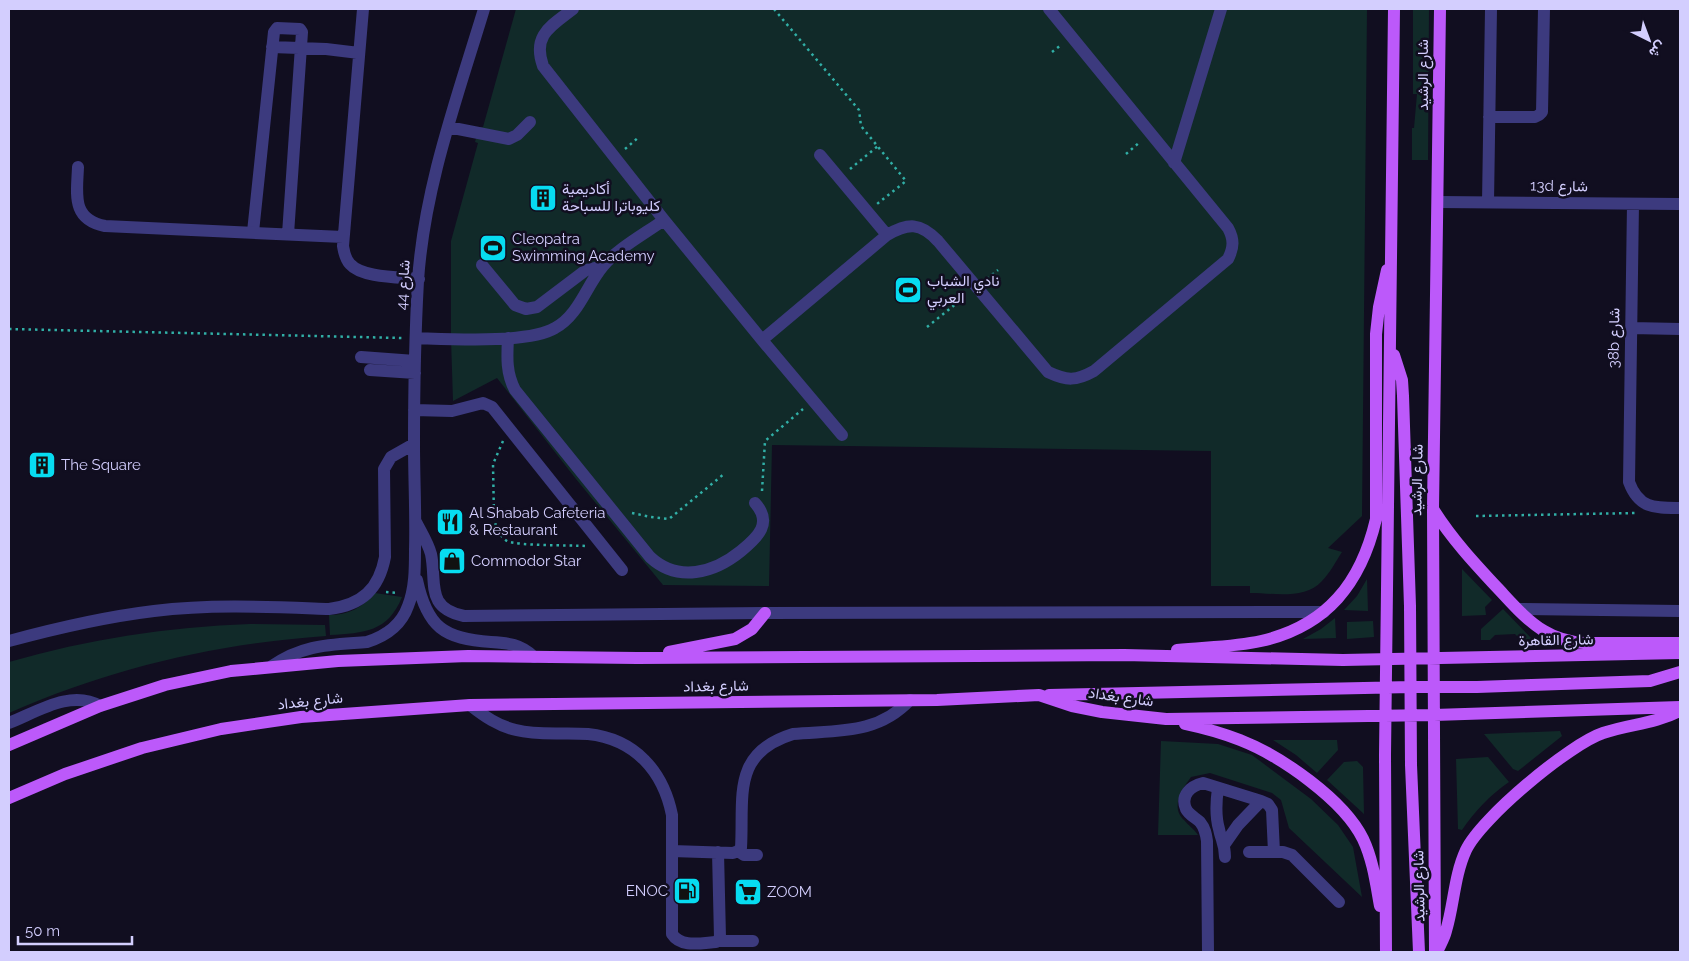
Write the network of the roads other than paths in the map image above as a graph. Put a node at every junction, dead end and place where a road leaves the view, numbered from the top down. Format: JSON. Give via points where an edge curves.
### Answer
{"nodes":[{"id":1,"x":363,"y":9,"type":"edge"},
{"id":2,"x":484,"y":9,"type":"edge"},
{"id":3,"x":573,"y":9,"type":"edge"},
{"id":4,"x":1048,"y":9,"type":"edge"},
{"id":5,"x":1221,"y":9,"type":"edge"},
{"id":6,"x":1394,"y":9,"type":"edge"},
{"id":7,"x":1440,"y":9,"type":"edge"},
{"id":8,"x":1491,"y":9,"type":"edge"},
{"id":9,"x":1544,"y":9,"type":"edge"},
{"id":10,"x":272,"y":46,"type":"junction"},
{"id":11,"x":301,"y":48,"type":"junction"},
{"id":12,"x":359,"y":53,"type":"junction"},
{"id":13,"x":1489,"y":117,"type":"junction"},
{"id":14,"x":530,"y":122,"type":"dead end"},
{"id":15,"x":448,"y":126,"type":"junction"},
{"id":16,"x":820,"y":155,"type":"dead end"},
{"id":17,"x":1174,"y":163,"type":"junction"},
{"id":18,"x":78,"y":166,"type":"dead end"},
{"id":19,"x":1438,"y":202,"type":"junction"},
{"id":20,"x":1488,"y":202,"type":"junction"},
{"id":21,"x":1632,"y":204,"type":"junction"},
{"id":22,"x":1680,"y":204,"type":"edge"},
{"id":23,"x":664,"y":220,"type":"junction"},
{"id":24,"x":253,"y":232,"type":"junction"},
{"id":25,"x":288,"y":234,"type":"junction"},
{"id":26,"x":887,"y":235,"type":"junction"},
{"id":27,"x":343,"y":236,"type":"junction"},
{"id":28,"x":1392,"y":254,"type":"junction"},
{"id":29,"x":482,"y":265,"type":"dead end"},
{"id":30,"x":603,"y":266,"type":"junction"},
{"id":31,"x":418,"y":279,"type":"junction"},
{"id":32,"x":1631,"y":328,"type":"junction"},
{"id":33,"x":1680,"y":329,"type":"edge"},
{"id":34,"x":416,"y":338,"type":"junction"},
{"id":35,"x":508,"y":338,"type":"junction"},
{"id":36,"x":762,"y":340,"type":"junction"},
{"id":37,"x":1391,"y":349,"type":"junction"},
{"id":38,"x":361,"y":354,"type":"dead end"},
{"id":39,"x":415,"y":363,"type":"junction"},
{"id":40,"x":370,"y":370,"type":"dead end"},
{"id":41,"x":414,"y":410,"type":"junction"},
{"id":42,"x":842,"y":435,"type":"dead end"},
{"id":43,"x":414,"y":444,"type":"junction"},
{"id":44,"x":758,"y":507,"type":"road end"},
{"id":45,"x":1680,"y":508,"type":"edge"},
{"id":46,"x":1433,"y":509,"type":"junction"},
{"id":47,"x":416,"y":522,"type":"junction"},
{"id":48,"x":622,"y":570,"type":"dead end"},
{"id":49,"x":415,"y":571,"type":"junction"},
{"id":50,"x":1518,"y":609,"type":"junction"},
{"id":51,"x":1680,"y":611,"type":"edge"},
{"id":52,"x":1324,"y":612,"type":"junction"},
{"id":53,"x":764,"y":613,"type":"junction"},
{"id":54,"x":9,"y":641,"type":"edge"},
{"id":55,"x":1680,"y":643,"type":"edge"},
{"id":56,"x":1680,"y":653,"type":"edge"},
{"id":57,"x":1124,"y":655,"type":"junction"},
{"id":58,"x":534,"y":657,"type":"junction"},
{"id":59,"x":637,"y":658,"type":"junction"},
{"id":60,"x":1387,"y":659,"type":"junction"},
{"id":61,"x":1411,"y":659,"type":"junction"},
{"id":62,"x":1433,"y":659,"type":"junction"},
{"id":63,"x":272,"y":666,"type":"junction"},
{"id":64,"x":1680,"y":672,"type":"edge"},
{"id":65,"x":1411,"y":687,"type":"junction"},
{"id":66,"x":1433,"y":687,"type":"junction"},
{"id":67,"x":1386,"y":688,"type":"junction"},
{"id":68,"x":1039,"y":695,"type":"junction"},
{"id":69,"x":910,"y":700,"type":"junction"},
{"id":70,"x":470,"y":705,"type":"junction"},
{"id":71,"x":100,"y":706,"type":"junction"},
{"id":72,"x":1680,"y":707,"type":"edge"},
{"id":73,"x":1680,"y":712,"type":"edge"},
{"id":74,"x":1411,"y":715,"type":"junction"},
{"id":75,"x":1434,"y":715,"type":"junction"},
{"id":76,"x":1386,"y":716,"type":"junction"},
{"id":77,"x":1166,"y":719,"type":"junction"},
{"id":78,"x":9,"y":723,"type":"edge"},
{"id":79,"x":9,"y":744,"type":"edge"},
{"id":80,"x":1218,"y":788,"type":"junction"},
{"id":81,"x":9,"y":798,"type":"edge"},
{"id":82,"x":1262,"y":801,"type":"junction"},
{"id":83,"x":672,"y":851,"type":"junction"},
{"id":84,"x":738,"y":851,"type":"junction"},
{"id":85,"x":718,"y":852,"type":"junction"},
{"id":86,"x":1248,"y":852,"type":"dead end"},
{"id":87,"x":1274,"y":852,"type":"junction"},
{"id":88,"x":757,"y":855,"type":"dead end"},
{"id":89,"x":1339,"y":902,"type":"dead end"},
{"id":90,"x":1386,"y":934,"type":"junction"},
{"id":91,"x":753,"y":940,"type":"dead end"},
{"id":92,"x":719,"y":941,"type":"junction"},
{"id":93,"x":1208,"y":952,"type":"edge"},
{"id":94,"x":1386,"y":952,"type":"edge"},
{"id":95,"x":1419,"y":952,"type":"edge"},
{"id":96,"x":1436,"y":952,"type":"edge"}],
"edges":[{"from":1,"to":12,"type":"street"},
{"from":2,"to":15,"type":"street","name":"شارع 44"},
{"from":3,"to":23,"type":"street","via":[[545,32],[539,48],[540,58],[549,74]]},
{"from":4,"to":17,"type":"street"},
{"from":5,"to":17,"type":"street"},
{"from":6,"to":28,"type":"main road","name":"شارع الرشيد"},
{"from":7,"to":19,"type":"main road","name":"شارع الرشيد"},
{"from":8,"to":13,"type":"street"},
{"from":9,"to":13,"type":"street","via":[[1542,112],[1536,116]]},
{"from":10,"to":11,"type":"street"},
{"from":10,"to":11,"type":"street","via":[[276,28],[296,28],[302,32]]},
{"from":10,"to":24,"type":"street"},
{"from":11,"to":12,"type":"street"},
{"from":11,"to":25,"type":"street"},
{"from":12,"to":27,"type":"street"},
{"from":13,"to":20,"type":"street"},
{"from":14,"to":15,"type":"street","via":[[509,139]]},
{"from":15,"to":31,"type":"street","name":"شارع 44","via":[[427,216]]},
{"from":16,"to":26,"type":"street"},
{"from":17,"to":26,"type":"street","via":[[1228,228],[1234,243],[1232,252],[1228,259],[1083,377],[1060,378],[1048,372],[938,240],[926,230],[910,226]]},
{"from":18,"to":24,"type":"street","via":[[76,202],[80,211],[95,224]]},
{"from":19,"to":20,"type":"street","name":"13d شارع"},
{"from":19,"to":46,"type":"main road","name":"شارع الرشيد"},
{"from":20,"to":21,"type":"street","name":"13d شارع"},
{"from":21,"to":22,"type":"street","name":"13d شارع"},
{"from":21,"to":32,"type":"street","name":"38b شارع"},
{"from":23,"to":30,"type":"street"},
{"from":23,"to":36,"type":"street"},
{"from":24,"to":25,"type":"street"},
{"from":25,"to":27,"type":"street"},
{"from":26,"to":36,"type":"street"},
{"from":27,"to":31,"type":"street","via":[[345,256],[358,270]]},
{"from":28,"to":37,"type":"main road","name":"شارع الرشيد"},
{"from":28,"to":52,"type":"main road","via":[[1384,280],[1376,334],[1376,519],[1360,567],[1347,588]]},
{"from":29,"to":30,"type":"street","via":[[515,305],[526,309],[537,306],[586,270]]},
{"from":30,"to":35,"type":"street","via":[[563,323],[544,333]]},
{"from":31,"to":34,"type":"street","name":"شارع 44"},
{"from":32,"to":33,"type":"street"},
{"from":32,"to":45,"type":"street","name":"38b شارع","via":[[1629,482],[1632,492],[1643,503],[1657,508]]},
{"from":34,"to":35,"type":"street"},
{"from":34,"to":39,"type":"street","name":"شارع 44"},
{"from":35,"to":44,"type":"street","via":[[508,370],[515,390],[658,565],[691,573],[724,564],[758,536],[763,519]]},
{"from":36,"to":42,"type":"street"},
{"from":37,"to":60,"type":"main road","name":"شارع الرشيد"},
{"from":37,"to":61,"type":"main road","via":[[1402,380]]},
{"from":38,"to":39,"type":"street"},
{"from":39,"to":40,"type":"street"},
{"from":39,"to":41,"type":"street","name":"شارع 44"},
{"from":41,"to":43,"type":"street","name":"شارع 44"},
{"from":41,"to":48,"type":"street","via":[[452,410],[483,403],[492,407]]},
{"from":43,"to":47,"type":"street","name":"شارع 44"},
{"from":43,"to":54,"type":"street","via":[[391,457],[384,469],[385,558],[382,571],[371,590],[343,608],[245,606],[156,610],[74,623]]},
{"from":46,"to":50,"type":"main road","via":[[1463,552]]},
{"from":46,"to":62,"type":"main road","name":"شارع الرشيد"},
{"from":47,"to":49,"type":"street","name":"شارع 44"},
{"from":47,"to":53,"type":"street","via":[[431,552],[437,601],[453,614]]},
{"from":49,"to":58,"type":"street","name":"شارع 44","via":[[425,610],[445,631],[463,639],[510,643]]},
{"from":49,"to":63,"type":"street","name":"شارع 44","via":[[405,614],[385,635],[367,642],[309,648]]},
{"from":50,"to":51,"type":"street"},
{"from":50,"to":55,"type":"main road","via":[[1543,631],[1570,642]]},
{"from":52,"to":53,"type":"street"},
{"from":52,"to":57,"type":"main road","via":[[1295,629],[1259,641]]},
{"from":53,"to":59,"type":"main road","via":[[752,629],[735,639]]},
{"from":56,"to":62,"type":"main road","name":"شارع القاهرة"},
{"from":57,"to":59,"type":"main road","name":"شارع بغداد"},
{"from":57,"to":60,"type":"main road","name":"شارع بغداد"},
{"from":58,"to":59,"type":"main road","name":"شارع بغداد"},
{"from":58,"to":63,"type":"main road","name":"شارع بغداد","via":[[403,658]]},
{"from":60,"to":61,"type":"main road","name":"شارع بغداد"},
{"from":60,"to":67,"type":"main road","name":"شارع الرشيد"},
{"from":61,"to":62,"type":"main road","name":"شارع بغداد"},
{"from":61,"to":65,"type":"main road"},
{"from":62,"to":66,"type":"main road","name":"شارع الرشيد"},
{"from":63,"to":71,"type":"main road","name":"شارع بغداد","via":[[165,685]]},
{"from":64,"to":66,"type":"main road","via":[[1650,681]]},
{"from":65,"to":66,"type":"main road"},
{"from":65,"to":67,"type":"main road"},
{"from":65,"to":74,"type":"main road"},
{"from":66,"to":75,"type":"main road","name":"شارع الرشيد"},
{"from":67,"to":68,"type":"main road"},
{"from":67,"to":76,"type":"main road","name":"شارع الرشيد"},
{"from":68,"to":69,"type":"main road","name":"شارع بغداد"},
{"from":68,"to":77,"type":"main road","name":"شارع بغداد","via":[[1102,712]]},
{"from":69,"to":70,"type":"main road","name":"شارع بغداد"},
{"from":69,"to":84,"type":"street","via":[[900,711],[874,725],[793,734],[760,752],[744,779],[741,848]]},
{"from":70,"to":81,"type":"main road","name":"شارع بغداد","via":[[301,717],[221,729],[142,748],[65,774]]},
{"from":70,"to":83,"type":"street","via":[[484,716],[516,730],[601,736],[627,746],[660,779],[672,815]]},
{"from":71,"to":78,"type":"street","via":[[86,700],[71,699]]},
{"from":71,"to":79,"type":"main road","name":"شارع بغداد"},
{"from":72,"to":75,"type":"main road"},
{"from":73,"to":96,"type":"main road","via":[[1584,741],[1489,818],[1466,848],[1446,934]]},
{"from":74,"to":75,"type":"main road","name":"شارع بغداد"},
{"from":74,"to":76,"type":"main road","name":"شارع بغداد"},
{"from":74,"to":95,"type":"main road"},
{"from":75,"to":96,"type":"main road","name":"شارع الرشيد"},
{"from":76,"to":77,"type":"main road","name":"شارع بغداد"},
{"from":76,"to":90,"type":"main road","name":"شارع الرشيد"},
{"from":77,"to":90,"type":"main road","via":[[1241,740],[1268,754],[1337,804],[1364,840]]},
{"from":80,"to":82,"type":"street"},
{"from":80,"to":82,"type":"street","via":[[1217,820],[1225,851],[1238,826]]},
{"from":80,"to":93,"type":"street","via":[[1203,783],[1194,786],[1184,801],[1187,810],[1206,831]]},
{"from":82,"to":87,"type":"street","via":[[1272,810]]},
{"from":83,"to":85,"type":"street"},
{"from":83,"to":92,"type":"street","via":[[672,934],[684,944]]},
{"from":84,"to":85,"type":"street"},
{"from":84,"to":88,"type":"street","via":[[744,855]]},
{"from":85,"to":92,"type":"street"},
{"from":86,"to":87,"type":"street"},
{"from":87,"to":89,"type":"street","via":[[1292,855]]},
{"from":90,"to":94,"type":"main road","name":"شارع الرشيد"},
{"from":91,"to":92,"type":"street"}]}
